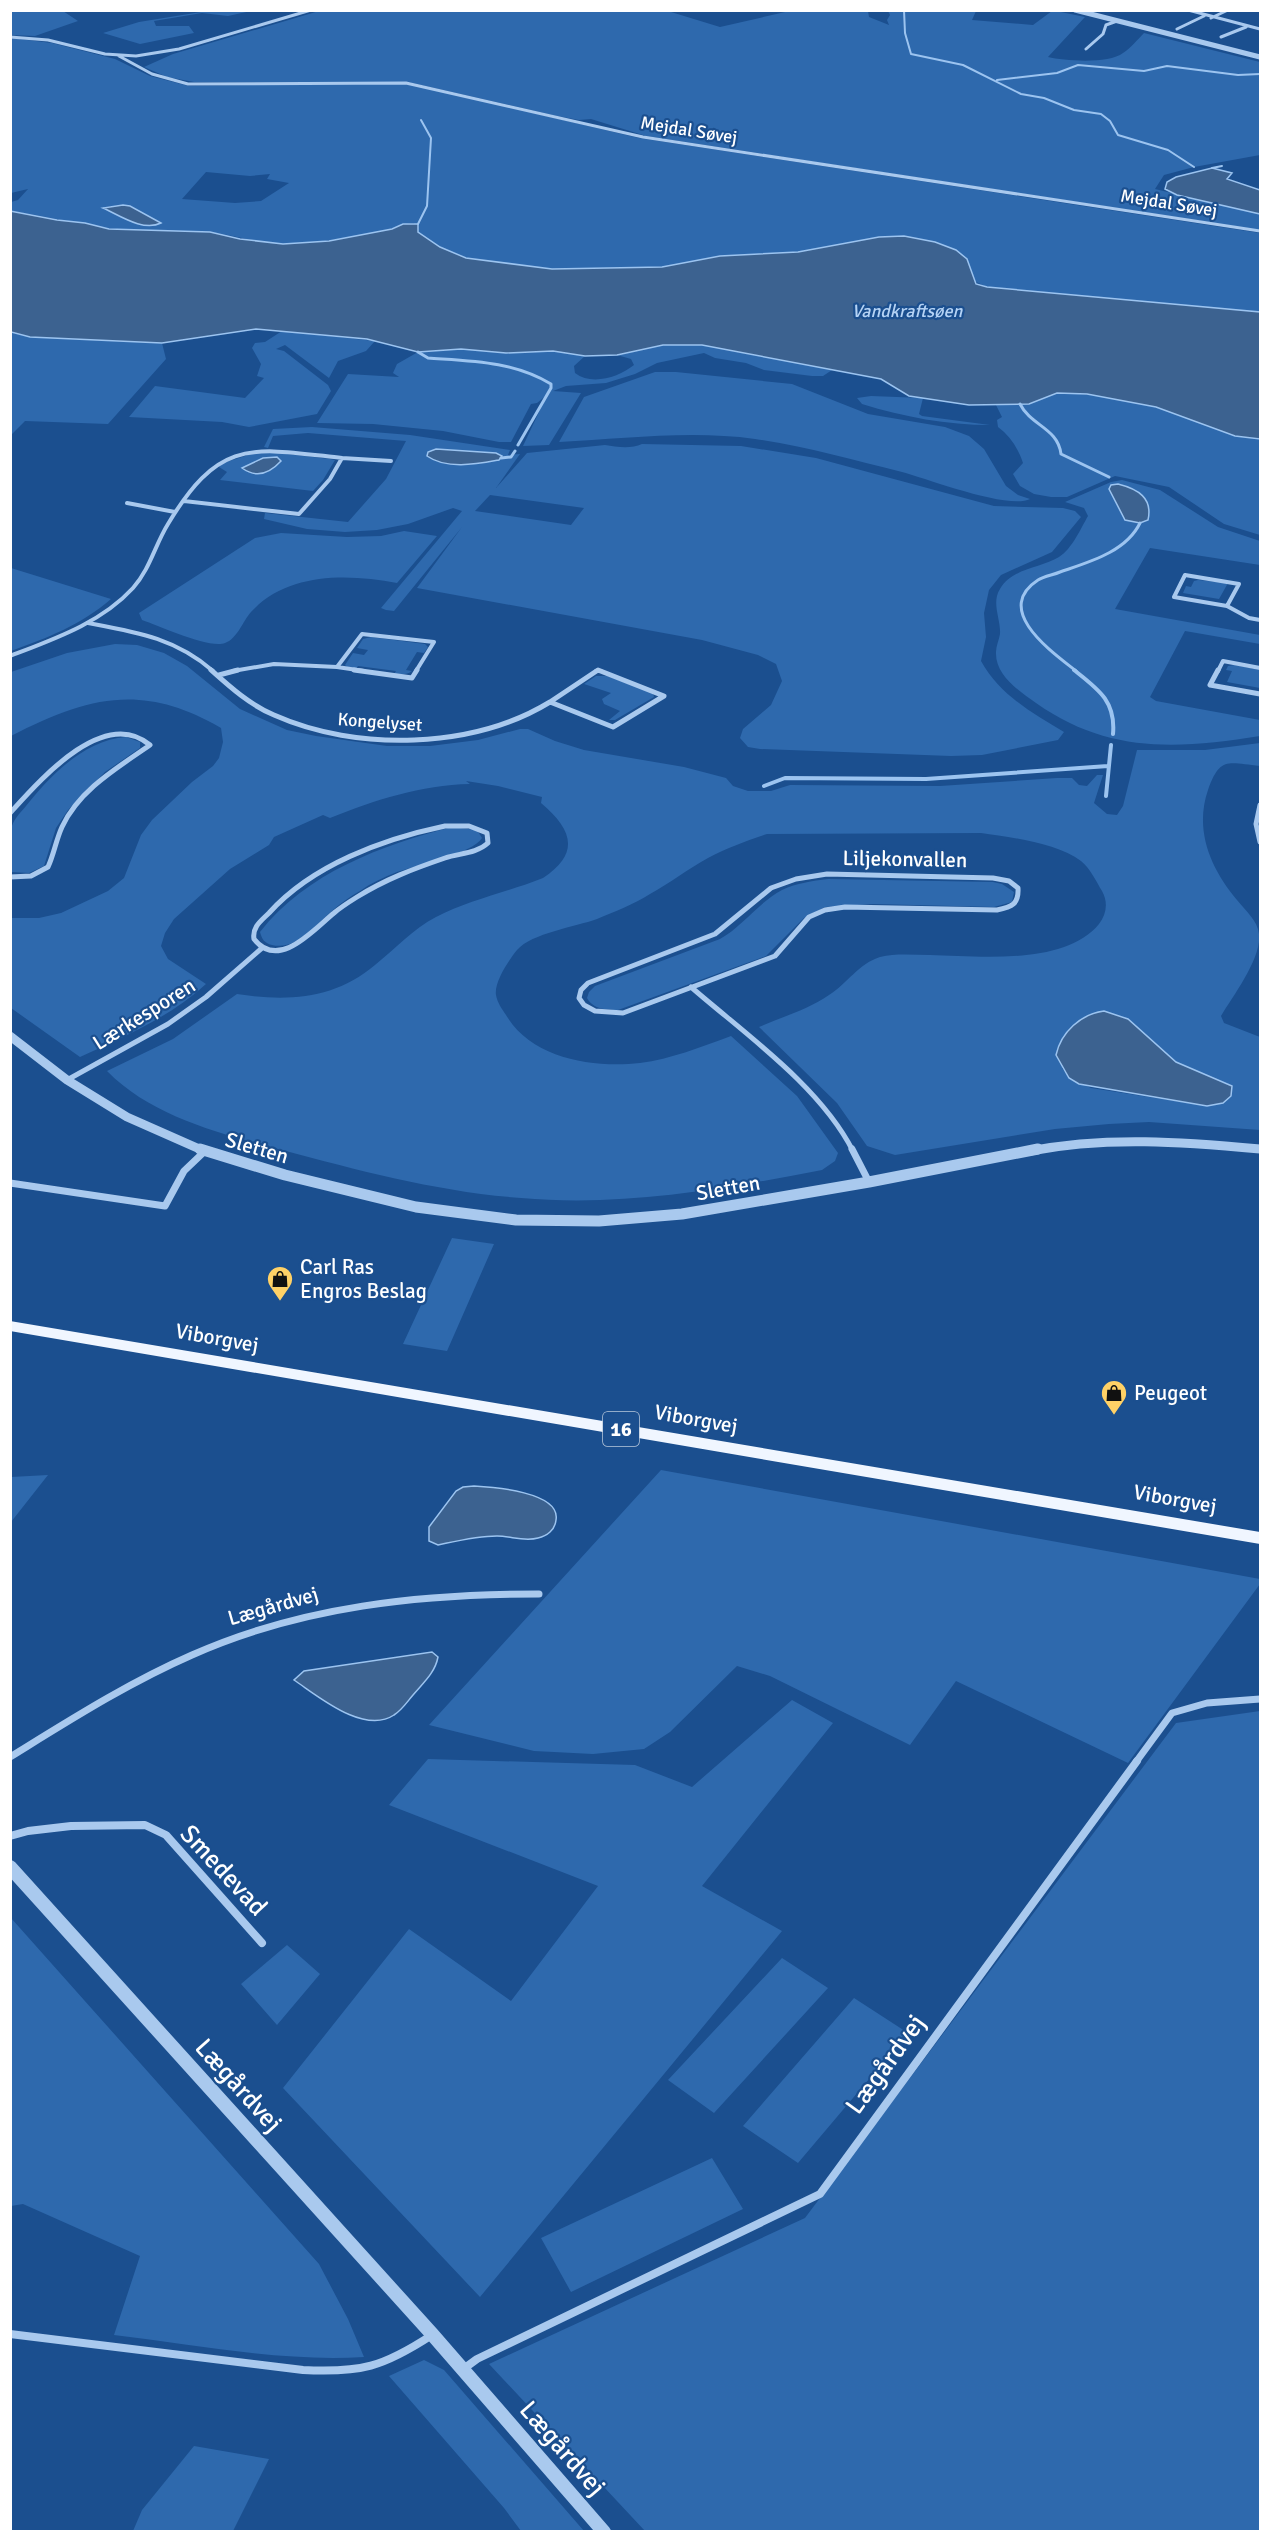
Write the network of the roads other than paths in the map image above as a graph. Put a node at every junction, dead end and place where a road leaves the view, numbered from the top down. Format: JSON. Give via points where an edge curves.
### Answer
{"nodes":[{"id":1,"x":311,"y":10,"type":"edge"},
{"id":2,"x":1074,"y":10,"type":"edge"},
{"id":3,"x":1188,"y":10,"type":"edge"},
{"id":4,"x":1228,"y":10,"type":"edge"},
{"id":5,"x":1091,"y":12,"type":"edge"},
{"id":6,"x":1204,"y":16,"type":"junction"},
{"id":7,"x":1211,"y":18,"type":"junction"},
{"id":8,"x":1116,"y":21,"type":"junction"},
{"id":9,"x":1247,"y":26,"type":"junction"},
{"id":10,"x":1177,"y":29,"type":"dead end"},
{"id":11,"x":1260,"y":29,"type":"edge"},
{"id":12,"x":10,"y":37,"type":"edge"},
{"id":13,"x":1221,"y":37,"type":"dead end"},
{"id":14,"x":1086,"y":49,"type":"dead end"},
{"id":15,"x":119,"y":56,"type":"junction"},
{"id":16,"x":1260,"y":57,"type":"edge"},
{"id":17,"x":1260,"y":231,"type":"edge"},
{"id":18,"x":342,"y":458,"type":"junction"},
{"id":19,"x":391,"y":461,"type":"dead end"},
{"id":20,"x":184,"y":501,"type":"junction"},
{"id":21,"x":127,"y":503,"type":"dead end"},
{"id":22,"x":175,"y":512,"type":"junction"},
{"id":23,"x":1227,"y":606,"type":"junction"},
{"id":24,"x":1260,"y":620,"type":"edge"},
{"id":25,"x":88,"y":622,"type":"junction"},
{"id":26,"x":10,"y":656,"type":"edge"},
{"id":27,"x":1260,"y":668,"type":"edge"},
{"id":28,"x":336,"y":669,"type":"junction"},
{"id":29,"x":219,"y":675,"type":"junction"},
{"id":30,"x":1260,"y":694,"type":"edge"},
{"id":31,"x":549,"y":701,"type":"junction"},
{"id":32,"x":1260,"y":805,"type":"edge"},
{"id":33,"x":10,"y":813,"type":"edge"},
{"id":34,"x":1260,"y":842,"type":"edge"},
{"id":35,"x":10,"y":876,"type":"edge"},
{"id":36,"x":262,"y":948,"type":"junction"},
{"id":37,"x":691,"y":987,"type":"junction"},
{"id":38,"x":10,"y":1036,"type":"edge"},
{"id":39,"x":67,"y":1080,"type":"junction"},
{"id":40,"x":1260,"y":1149,"type":"edge"},
{"id":41,"x":205,"y":1151,"type":"junction"},
{"id":42,"x":869,"y":1182,"type":"junction"},
{"id":43,"x":10,"y":1183,"type":"edge"},
{"id":44,"x":10,"y":1326,"type":"edge"},
{"id":45,"x":1260,"y":1536,"type":"edge"},
{"id":46,"x":539,"y":1594,"type":"dead end"},
{"id":47,"x":1260,"y":1699,"type":"edge"},
{"id":48,"x":10,"y":1757,"type":"edge"},
{"id":49,"x":10,"y":1836,"type":"edge"},
{"id":50,"x":10,"y":1868,"type":"edge"},
{"id":51,"x":262,"y":1943,"type":"dead end"},
{"id":52,"x":10,"y":2334,"type":"edge"},
{"id":53,"x":432,"y":2334,"type":"junction"},
{"id":54,"x":462,"y":2370,"type":"junction"},
{"id":55,"x":603,"y":2532,"type":"edge"}],
"edges":[{"from":1,"to":15,"type":"street","via":[[179,50]]},
{"from":2,"to":5,"type":"street"},
{"from":3,"to":6,"type":"street"},
{"from":4,"to":7,"type":"street"},
{"from":5,"to":8,"type":"street"},
{"from":6,"to":7,"type":"street"},
{"from":6,"to":10,"type":"street"},
{"from":7,"to":9,"type":"street"},
{"from":8,"to":14,"type":"street","via":[[1106,25],[1103,34]]},
{"from":8,"to":16,"type":"street"},
{"from":9,"to":11,"type":"street"},
{"from":9,"to":13,"type":"street"},
{"from":12,"to":15,"type":"street","via":[[48,40]]},
{"from":15,"to":17,"type":"street","name":"Mejdal Søvej","via":[[138,69],[188,84],[406,83],[643,137]]},
{"from":18,"to":19,"type":"street"},
{"from":18,"to":20,"type":"street","via":[[260,450],[217,464]]},
{"from":18,"to":20,"type":"street","via":[[330,479],[299,514]]},
{"from":20,"to":22,"type":"street"},
{"from":21,"to":22,"type":"street"},
{"from":22,"to":25,"type":"street","via":[[143,577],[110,609]]},
{"from":23,"to":23,"type":"street","via":[[1217,604],[1174,597],[1185,575],[1239,584]]},
{"from":23,"to":24,"type":"street"},
{"from":25,"to":26,"type":"street"},
{"from":25,"to":29,"type":"street","name":"Kongelyset","via":[[191,652]]},
{"from":27,"to":30,"type":"street","via":[[1223,661],[1210,685]]},
{"from":28,"to":28,"type":"street","via":[[362,634],[434,642],[412,678]]},
{"from":28,"to":29,"type":"street","via":[[294,663],[255,666]]},
{"from":29,"to":31,"type":"street","name":"Kongelyset","via":[[248,701],[281,719],[328,732],[388,739],[444,738],[487,731],[522,718]]},
{"from":31,"to":31,"type":"street","name":"Kongelyset","via":[[613,727],[664,696],[598,670]]},
{"from":32,"to":34,"type":"street","via":[[1256,831]]},
{"from":33,"to":35,"type":"street","via":[[65,758],[101,737],[139,736],[150,745],[104,777],[77,802],[61,828],[48,867],[31,876]]},
{"from":36,"to":36,"type":"street","via":[[254,941],[256,926],[285,895],[335,864],[388,841],[448,824],[479,826],[487,833],[488,843],[480,850],[384,880],[336,911],[294,947]]},
{"from":36,"to":39,"type":"street","name":"Lærkesporen","via":[[168,1024]]},
{"from":37,"to":37,"type":"street","name":"Liljekonvallen","via":[[622,1013],[595,1011],[579,998],[588,983],[715,934],[771,888],[796,879],[827,874],[993,878],[1009,881],[1018,888],[1016,904],[997,910],[825,910],[809,917],[775,956]]},
{"from":37,"to":42,"type":"street","via":[[806,1087],[842,1130]]},
{"from":38,"to":39,"type":"street","name":"Sletten"},
{"from":39,"to":41,"type":"street","name":"Sletten","via":[[127,1117]]},
{"from":40,"to":42,"type":"street","name":"Sletten","via":[[1124,1141],[1054,1147]]},
{"from":41,"to":42,"type":"street","name":"Sletten","via":[[405,1204],[516,1220],[598,1221],[682,1214]]},
{"from":41,"to":43,"type":"street","name":"Sletten","via":[[184,1172],[165,1206]]},
{"from":44,"to":45,"type":"main road","name":"Viborgvej","number":"16"},
{"from":46,"to":48,"type":"street","name":"Lægårdvej","via":[[424,1596],[367,1603],[266,1626],[148,1676]]},
{"from":47,"to":54,"type":"street","name":"Lægårdvej","via":[[1208,1703],[1172,1713],[820,2194],[477,2359]]},
{"from":49,"to":51,"type":"street","name":"Smedevad","via":[[71,1826],[146,1826],[166,1835]]},
{"from":50,"to":53,"type":"street","name":"Lægårdvej"},
{"from":52,"to":53,"type":"street","via":[[338,2373],[379,2366]]},
{"from":53,"to":54,"type":"street","name":"Lægårdvej"},
{"from":54,"to":55,"type":"street","name":"Lægårdvej"}]}
